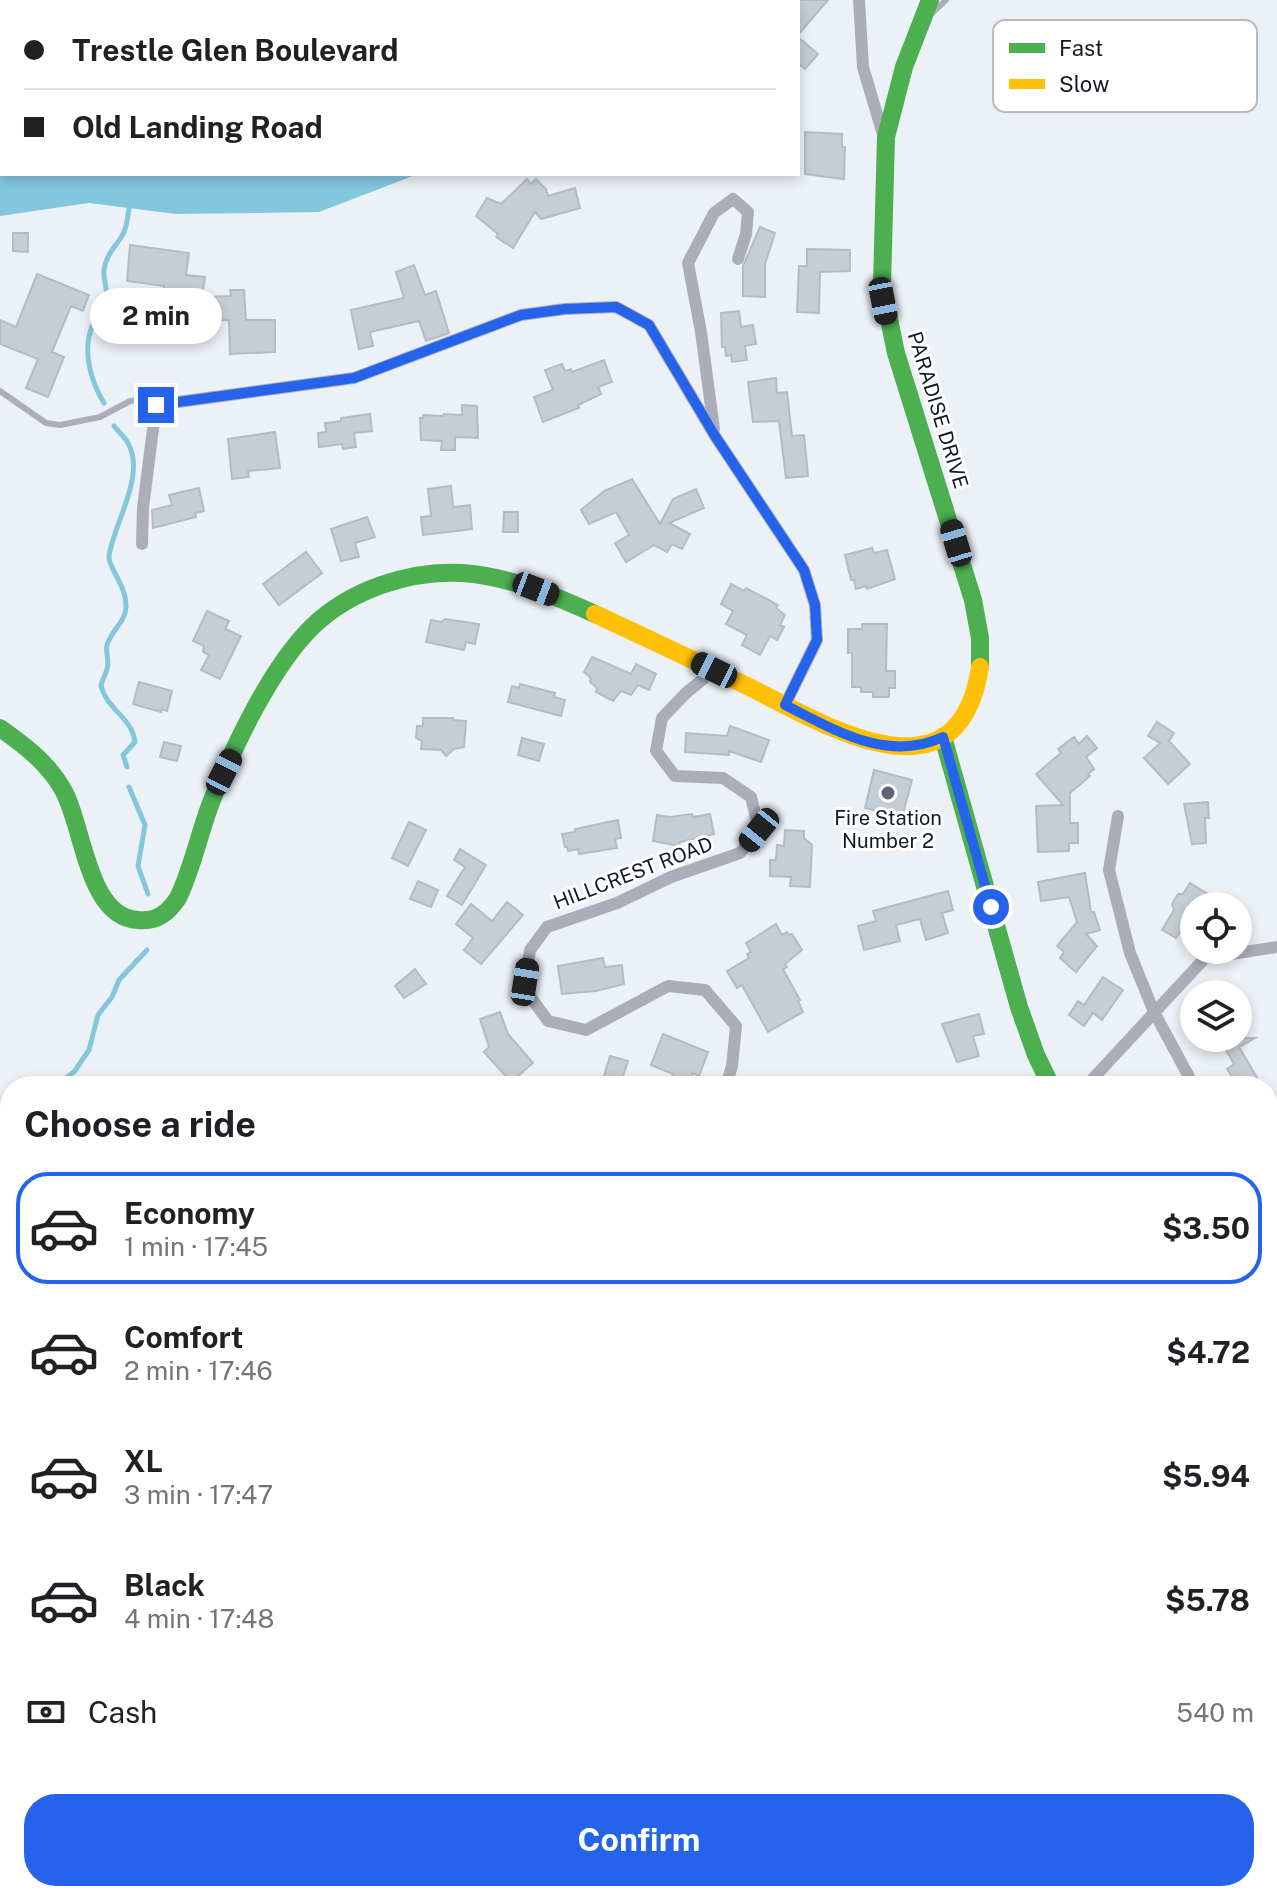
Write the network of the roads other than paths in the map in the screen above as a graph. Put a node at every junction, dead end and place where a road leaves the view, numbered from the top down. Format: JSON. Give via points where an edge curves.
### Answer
{"nodes":[{"id":1,"x":859,"y":0,"type":"edge"},
{"id":2,"x":930,"y":0,"type":"edge"},
{"id":3,"x":946,"y":0,"type":"edge"},
{"id":4,"x":920,"y":23,"type":"junction"},
{"id":5,"x":885,"y":141,"type":"junction"},
{"id":6,"x":738,"y":259,"type":"dead end"},
{"id":7,"x":0,"y":391,"type":"edge"},
{"id":8,"x":156,"y":405,"type":"junction"},
{"id":9,"x":715,"y":436,"type":"junction"},
{"id":10,"x":142,"y":544,"type":"dead end"},
{"id":11,"x":714,"y":670,"type":"junction"},
{"id":12,"x":785,"y":705,"type":"junction"},
{"id":13,"x":0,"y":728,"type":"edge"},
{"id":14,"x":943,"y":737,"type":"junction"},
{"id":15,"x":1118,"y":816,"type":"dead end"},
{"id":16,"x":1277,"y":947,"type":"edge"},
{"id":17,"x":1154,"y":1012,"type":"junction"},
{"id":18,"x":729,"y":1076,"type":"edge"},
{"id":19,"x":1046,"y":1076,"type":"edge"},
{"id":20,"x":1095,"y":1076,"type":"edge"},
{"id":21,"x":1189,"y":1076,"type":"edge"}],
"edges":[{"from":1,"to":5,"type":"street","via":[[863,67]]},
{"from":2,"to":4,"type":"street","name":"PARADISE DRIVE"},
{"from":3,"to":4,"type":"lane"},
{"from":4,"to":5,"type":"street","name":"PARADISE DRIVE","via":[[900,75]]},
{"from":5,"to":14,"type":"street","name":"PARADISE DRIVE","via":[[883,301],[980,638],[981,668],[973,700]]},
{"from":6,"to":9,"type":"street","via":[[748,212],[733,199],[714,213],[688,263]]},
{"from":7,"to":8,"type":"lane","via":[[46,423],[60,425],[100,417],[130,401],[146,399]]},
{"from":8,"to":9,"type":"street","via":[[354,378],[521,315],[616,307],[649,325]]},
{"from":8,"to":10,"type":"street"},
{"from":9,"to":12,"type":"street","via":[[804,570],[815,605],[817,640]]},
{"from":11,"to":12,"type":"street"},
{"from":11,"to":13,"type":"street","via":[[559,598],[504,579],[435,573],[373,588],[325,616],[295,646],[216,787],[179,899],[162,916],[147,921],[125,918],[106,904],[62,787],[42,760]]},
{"from":11,"to":18,"type":"street","name":"HILLCREST ROAD","via":[[662,718],[656,751],[675,776],[723,778],[751,797],[759,830],[740,853],[547,927],[530,950],[524,988],[548,1021],[586,1030],[668,986],[705,990],[736,1026]]},
{"from":12,"to":14,"type":"street","via":[[882,746],[914,746]]},
{"from":14,"to":19,"type":"street","via":[[1019,1007]]},
{"from":15,"to":17,"type":"street","via":[[1109,870],[1130,953]]},
{"from":16,"to":17,"type":"street","via":[[1205,958]]},
{"from":17,"to":20,"type":"street"},
{"from":17,"to":21,"type":"street"}]}
